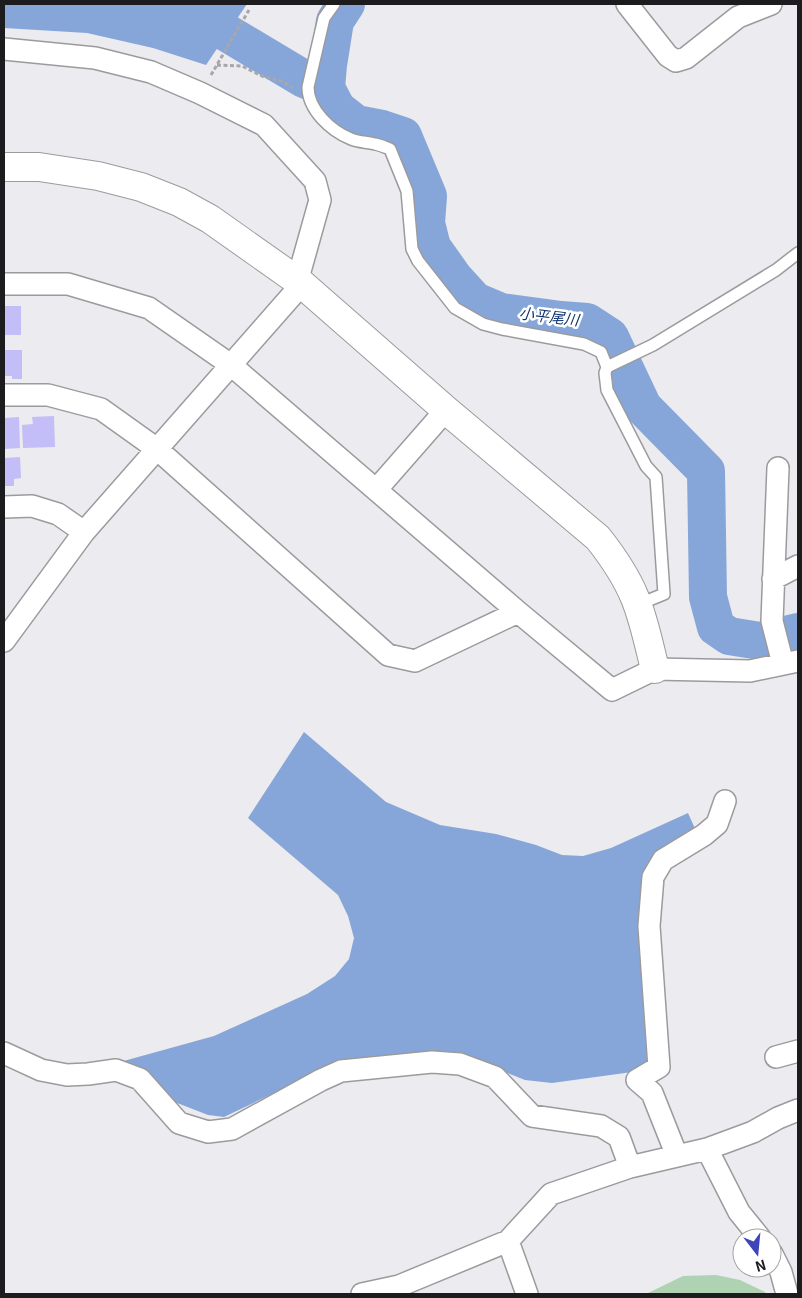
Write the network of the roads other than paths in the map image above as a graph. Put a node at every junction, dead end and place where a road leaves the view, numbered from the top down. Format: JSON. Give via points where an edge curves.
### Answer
{"nodes":[{"id":1,"x":334,"y":4,"type":"edge"},
{"id":2,"x":627,"y":4,"type":"edge"},
{"id":3,"x":771,"y":4,"type":"edge"},
{"id":4,"x":4,"y":49,"type":"edge"},
{"id":5,"x":4,"y":167,"type":"edge"},
{"id":6,"x":798,"y":253,"type":"edge"},
{"id":7,"x":299,"y":283,"type":"junction"},
{"id":8,"x":4,"y":284,"type":"edge"},
{"id":9,"x":231,"y":365,"type":"junction"},
{"id":10,"x":609,"y":366,"type":"junction"},
{"id":11,"x":4,"y":395,"type":"edge"},
{"id":12,"x":446,"y":410,"type":"junction"},
{"id":13,"x":157,"y":450,"type":"junction"},
{"id":14,"x":778,"y":468,"type":"dead end"},
{"id":15,"x":376,"y":490,"type":"junction"},
{"id":16,"x":4,"y":506,"type":"edge"},
{"id":17,"x":84,"y":532,"type":"junction"},
{"id":18,"x":798,"y":566,"type":"edge"},
{"id":19,"x":773,"y":579,"type":"junction"},
{"id":20,"x":637,"y":605,"type":"junction"},
{"id":21,"x":518,"y":612,"type":"junction"},
{"id":22,"x":4,"y":641,"type":"edge"},
{"id":23,"x":788,"y":663,"type":"edge"},
{"id":24,"x":655,"y":669,"type":"junction"},
{"id":25,"x":725,"y":800,"type":"dead end"},
{"id":26,"x":798,"y":1051,"type":"edge"},
{"id":27,"x":4,"y":1053,"type":"edge"},
{"id":28,"x":776,"y":1057,"type":"dead end"},
{"id":29,"x":798,"y":1110,"type":"edge"},
{"id":30,"x":707,"y":1149,"type":"junction"},
{"id":31,"x":677,"y":1156,"type":"junction"},
{"id":32,"x":630,"y":1167,"type":"junction"},
{"id":33,"x":752,"y":1228,"type":"edge"},
{"id":34,"x":508,"y":1241,"type":"junction"},
{"id":35,"x":782,"y":1276,"type":"edge"},
{"id":36,"x":362,"y":1294,"type":"edge"},
{"id":37,"x":527,"y":1294,"type":"edge"},
{"id":38,"x":787,"y":1294,"type":"edge"}],
"edges":[{"from":1,"to":10,"type":"lane","via":[[324,18],[308,92],[315,111],[335,130],[352,140],[390,149],[407,191],[412,249],[418,261],[455,308],[483,324],[584,344],[601,352]]},
{"from":2,"to":3,"type":"street","via":[[668,56],[676,61],[686,58],[738,17]]},
{"from":4,"to":7,"type":"street","via":[[95,58],[151,72],[264,125],[315,181],[320,200]]},
{"from":5,"to":7,"type":"street","via":[[39,167],[140,186],[180,202],[210,219]]},
{"from":6,"to":10,"type":"lane","via":[[776,270],[653,345]]},
{"from":7,"to":9,"type":"street"},
{"from":7,"to":12,"type":"street"},
{"from":8,"to":9,"type":"street","via":[[68,284],[149,308]]},
{"from":9,"to":13,"type":"street"},
{"from":9,"to":15,"type":"street"},
{"from":10,"to":20,"type":"lane","via":[[605,373],[607,390],[646,466],[656,477],[664,594]]},
{"from":11,"to":13,"type":"street","via":[[48,395],[101,409]]},
{"from":12,"to":15,"type":"street"},
{"from":12,"to":20,"type":"street","via":[[598,538],[618,564]]},
{"from":13,"to":17,"type":"street"},
{"from":13,"to":21,"type":"street","via":[[388,655],[416,661]]},
{"from":14,"to":19,"type":"street"},
{"from":15,"to":21,"type":"street"},
{"from":16,"to":17,"type":"street","via":[[32,506],[58,514]]},
{"from":17,"to":22,"type":"street"},
{"from":18,"to":19,"type":"street"},
{"from":19,"to":23,"type":"street","via":[[772,621]]},
{"from":20,"to":24,"type":"street"},
{"from":21,"to":24,"type":"street","via":[[612,690]]},
{"from":23,"to":24,"type":"street","via":[[750,671]]},
{"from":25,"to":31,"type":"street","via":[[717,824],[663,860],[653,877],[649,926],[659,1067],[637,1080],[652,1093]]},
{"from":26,"to":28,"type":"street"},
{"from":27,"to":32,"type":"street","via":[[41,1070],[67,1075],[116,1070],[140,1079],[179,1123],[208,1132],[232,1129],[341,1072],[432,1062],[460,1064],[495,1078],[532,1116],[601,1126],[619,1138]]},
{"from":29,"to":30,"type":"street"},
{"from":30,"to":31,"type":"street"},
{"from":30,"to":33,"type":"street","via":[[739,1212]]},
{"from":31,"to":32,"type":"street"},
{"from":32,"to":34,"type":"street","via":[[551,1194]]},
{"from":34,"to":36,"type":"street","via":[[399,1286]]},
{"from":34,"to":37,"type":"street"},
{"from":35,"to":38,"type":"street"}]}
